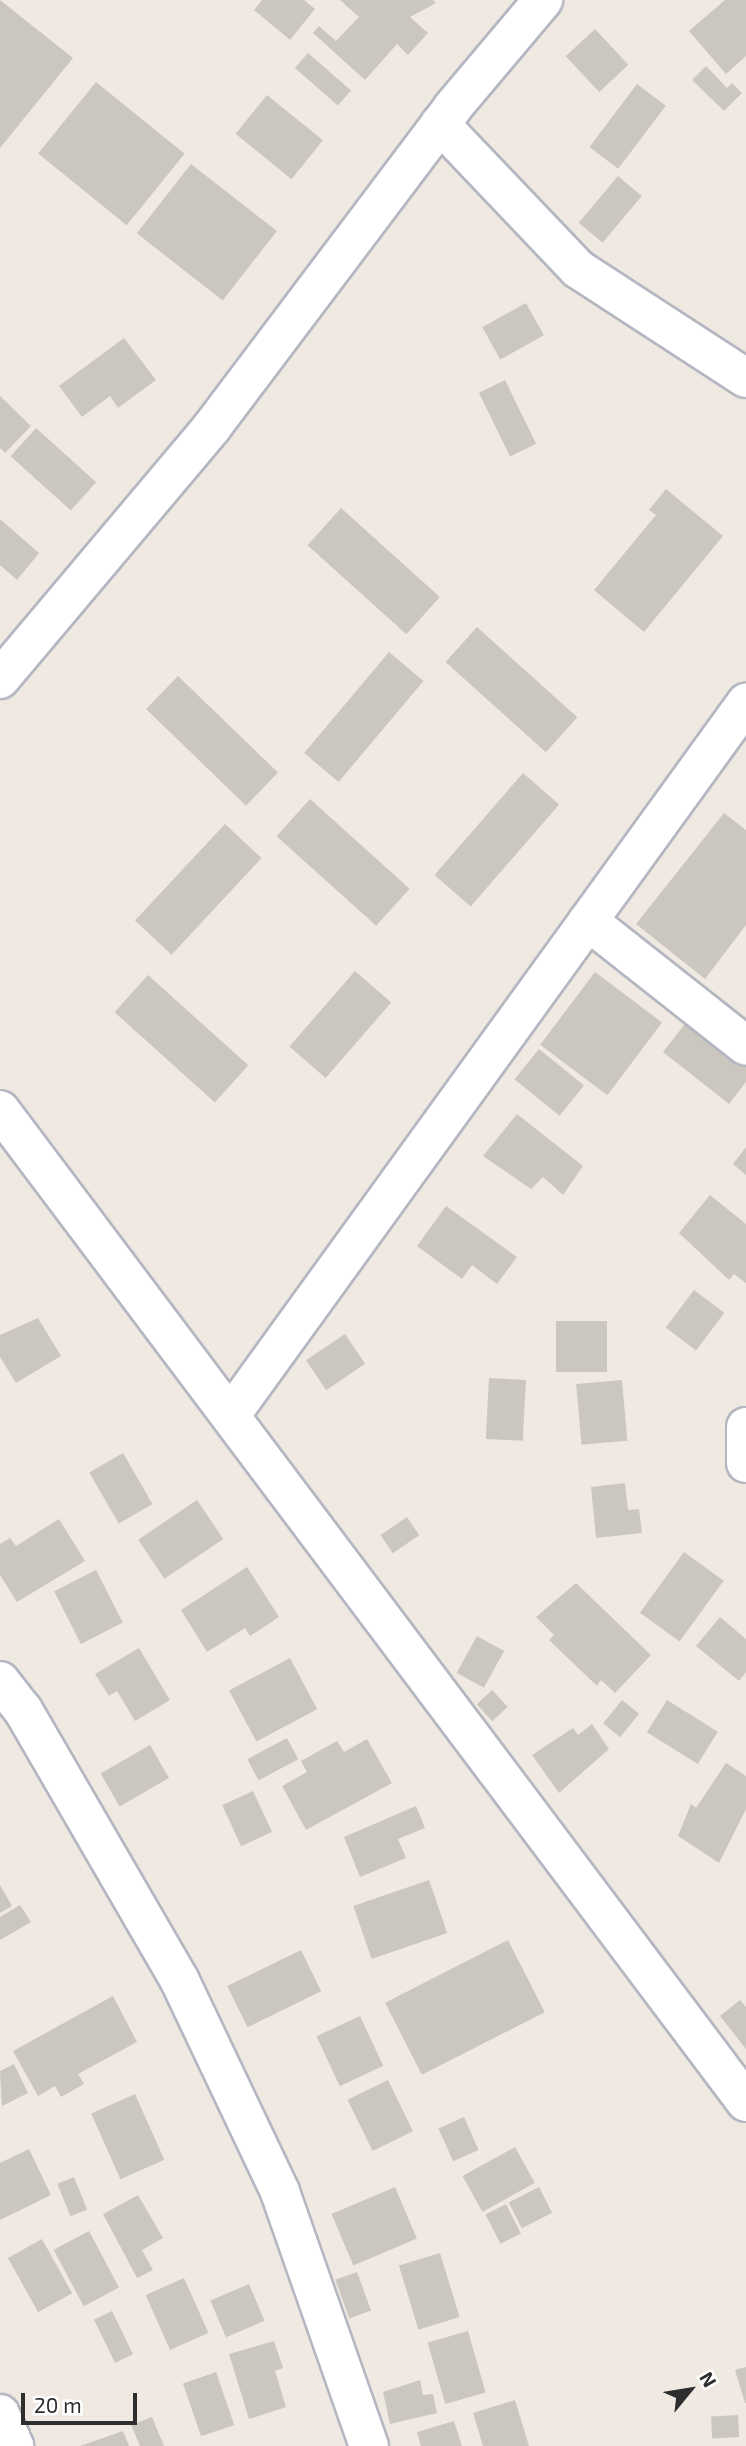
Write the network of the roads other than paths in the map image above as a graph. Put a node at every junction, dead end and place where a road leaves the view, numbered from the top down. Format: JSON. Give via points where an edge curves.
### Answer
{"nodes":[{"id":1,"x":543,"y":0,"type":"edge"},
{"id":2,"x":440,"y":124,"type":"junction"},
{"id":3,"x":746,"y":378,"type":"edge"},
{"id":4,"x":0,"y":679,"type":"edge"},
{"id":5,"x":746,"y":703,"type":"edge"},
{"id":6,"x":588,"y":921,"type":"junction"},
{"id":7,"x":746,"y":1046,"type":"edge"},
{"id":8,"x":0,"y":1110,"type":"edge"},
{"id":9,"x":232,"y":1413,"type":"junction"},
{"id":10,"x":746,"y":1427,"type":"edge"},
{"id":11,"x":746,"y":1462,"type":"edge"},
{"id":12,"x":0,"y":1681,"type":"edge"},
{"id":13,"x":746,"y":2102,"type":"edge"},
{"id":14,"x":0,"y":2414,"type":"edge"},
{"id":15,"x":14,"y":2446,"type":"edge"},
{"id":16,"x":369,"y":2446,"type":"edge"}],
"edges":[{"from":1,"to":2,"type":"street"},
{"from":2,"to":3,"type":"street","via":[[579,269]]},
{"from":2,"to":4,"type":"street","via":[[212,427]]},
{"from":5,"to":6,"type":"street"},
{"from":6,"to":7,"type":"street"},
{"from":6,"to":9,"type":"street"},
{"from":8,"to":9,"type":"street"},
{"from":9,"to":13,"type":"street"},
{"from":10,"to":11,"type":"street"},
{"from":12,"to":16,"type":"street","via":[[23,1710],[180,1981],[280,2192]]},
{"from":14,"to":15,"type":"street"}]}
